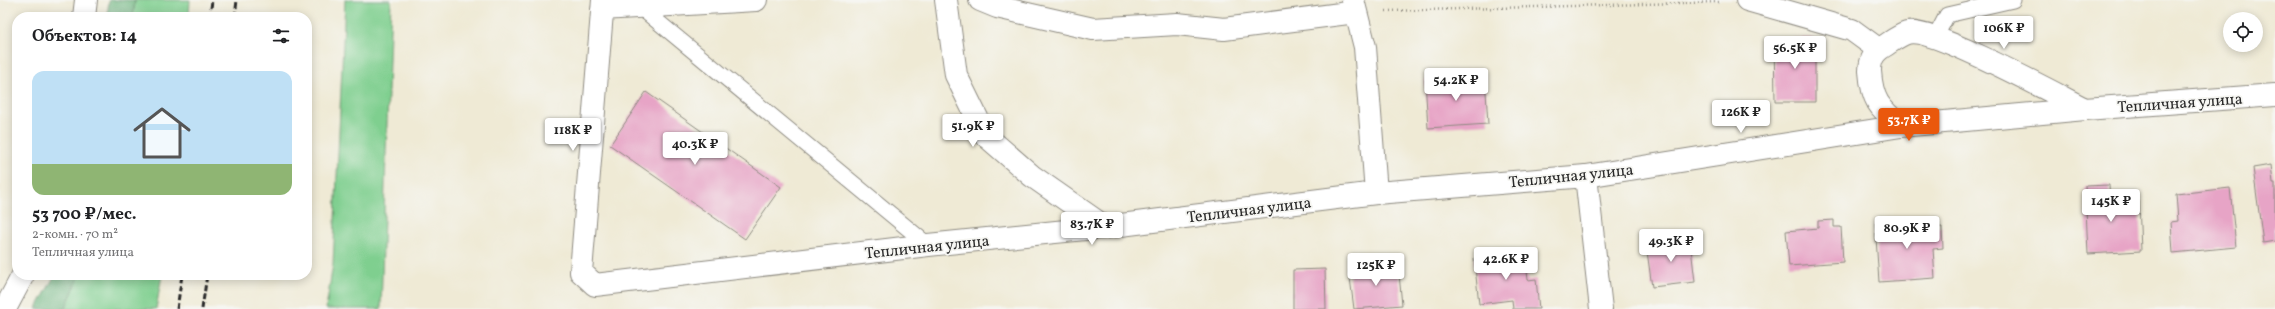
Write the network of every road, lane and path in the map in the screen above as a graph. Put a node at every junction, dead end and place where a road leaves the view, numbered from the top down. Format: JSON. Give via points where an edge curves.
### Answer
{"nodes":[{"id":1,"x":86,"y":0,"type":"edge"},
{"id":2,"x":756,"y":0,"type":"edge"},
{"id":3,"x":946,"y":0,"type":"edge"},
{"id":4,"x":980,"y":0,"type":"edge"},
{"id":5,"x":1747,"y":0,"type":"edge"},
{"id":6,"x":2013,"y":0,"type":"edge"},
{"id":7,"x":603,"y":5,"type":"edge"},
{"id":8,"x":1354,"y":6,"type":"edge"},
{"id":9,"x":640,"y":7,"type":"junction"},
{"id":10,"x":85,"y":12,"type":"edge"},
{"id":11,"x":1935,"y":38,"type":"junction"},
{"id":12,"x":1878,"y":49,"type":"junction"},
{"id":13,"x":2275,"y":95,"type":"edge"},
{"id":14,"x":2085,"y":109,"type":"junction"},
{"id":15,"x":1902,"y":126,"type":"junction"},
{"id":16,"x":1586,"y":176,"type":"junction"},
{"id":17,"x":1376,"y":193,"type":"junction"},
{"id":18,"x":1105,"y":227,"type":"junction"},
{"id":19,"x":928,"y":245,"type":"junction"},
{"id":20,"x":20,"y":280,"type":"edge"},
{"id":21,"x":5,"y":309,"type":"edge"},
{"id":22,"x":1601,"y":309,"type":"edge"}],
"edges":[{"from":1,"to":10,"type":"street"},
{"from":2,"to":9,"type":"street"},
{"from":3,"to":18,"type":"street","via":[[956,75],[986,136],[1032,176]]},
{"from":4,"to":8,"type":"street","via":[[997,7],[1092,29],[1177,24],[1224,29]]},
{"from":5,"to":8,"type":"path"},
{"from":5,"to":12,"type":"street","via":[[1852,30]]},
{"from":6,"to":11,"type":"lane","via":[[1947,15]]},
{"from":7,"to":9,"type":"street"},
{"from":7,"to":19,"type":"street","name":"Тепличная улица","via":[[581,272],[595,285]]},
{"from":8,"to":17,"type":"street","via":[[1365,46]]},
{"from":9,"to":19,"type":"lane"},
{"from":11,"to":12,"type":"street","via":[[1908,33]]},
{"from":11,"to":14,"type":"street","via":[[2013,72]]},
{"from":12,"to":15,"type":"street","via":[[1870,61],[1871,89],[1883,111]]},
{"from":13,"to":14,"type":"street","name":"Тепличная улица"},
{"from":14,"to":15,"type":"street","name":"Тепличная улица"},
{"from":15,"to":16,"type":"street","name":"Тепличная улица"},
{"from":16,"to":17,"type":"street","name":"Тепличная улица"},
{"from":16,"to":22,"type":"street"},
{"from":17,"to":18,"type":"street","name":"Тепличная улица"},
{"from":18,"to":19,"type":"street","name":"Тепличная улица"},
{"from":20,"to":21,"type":"street"}]}
